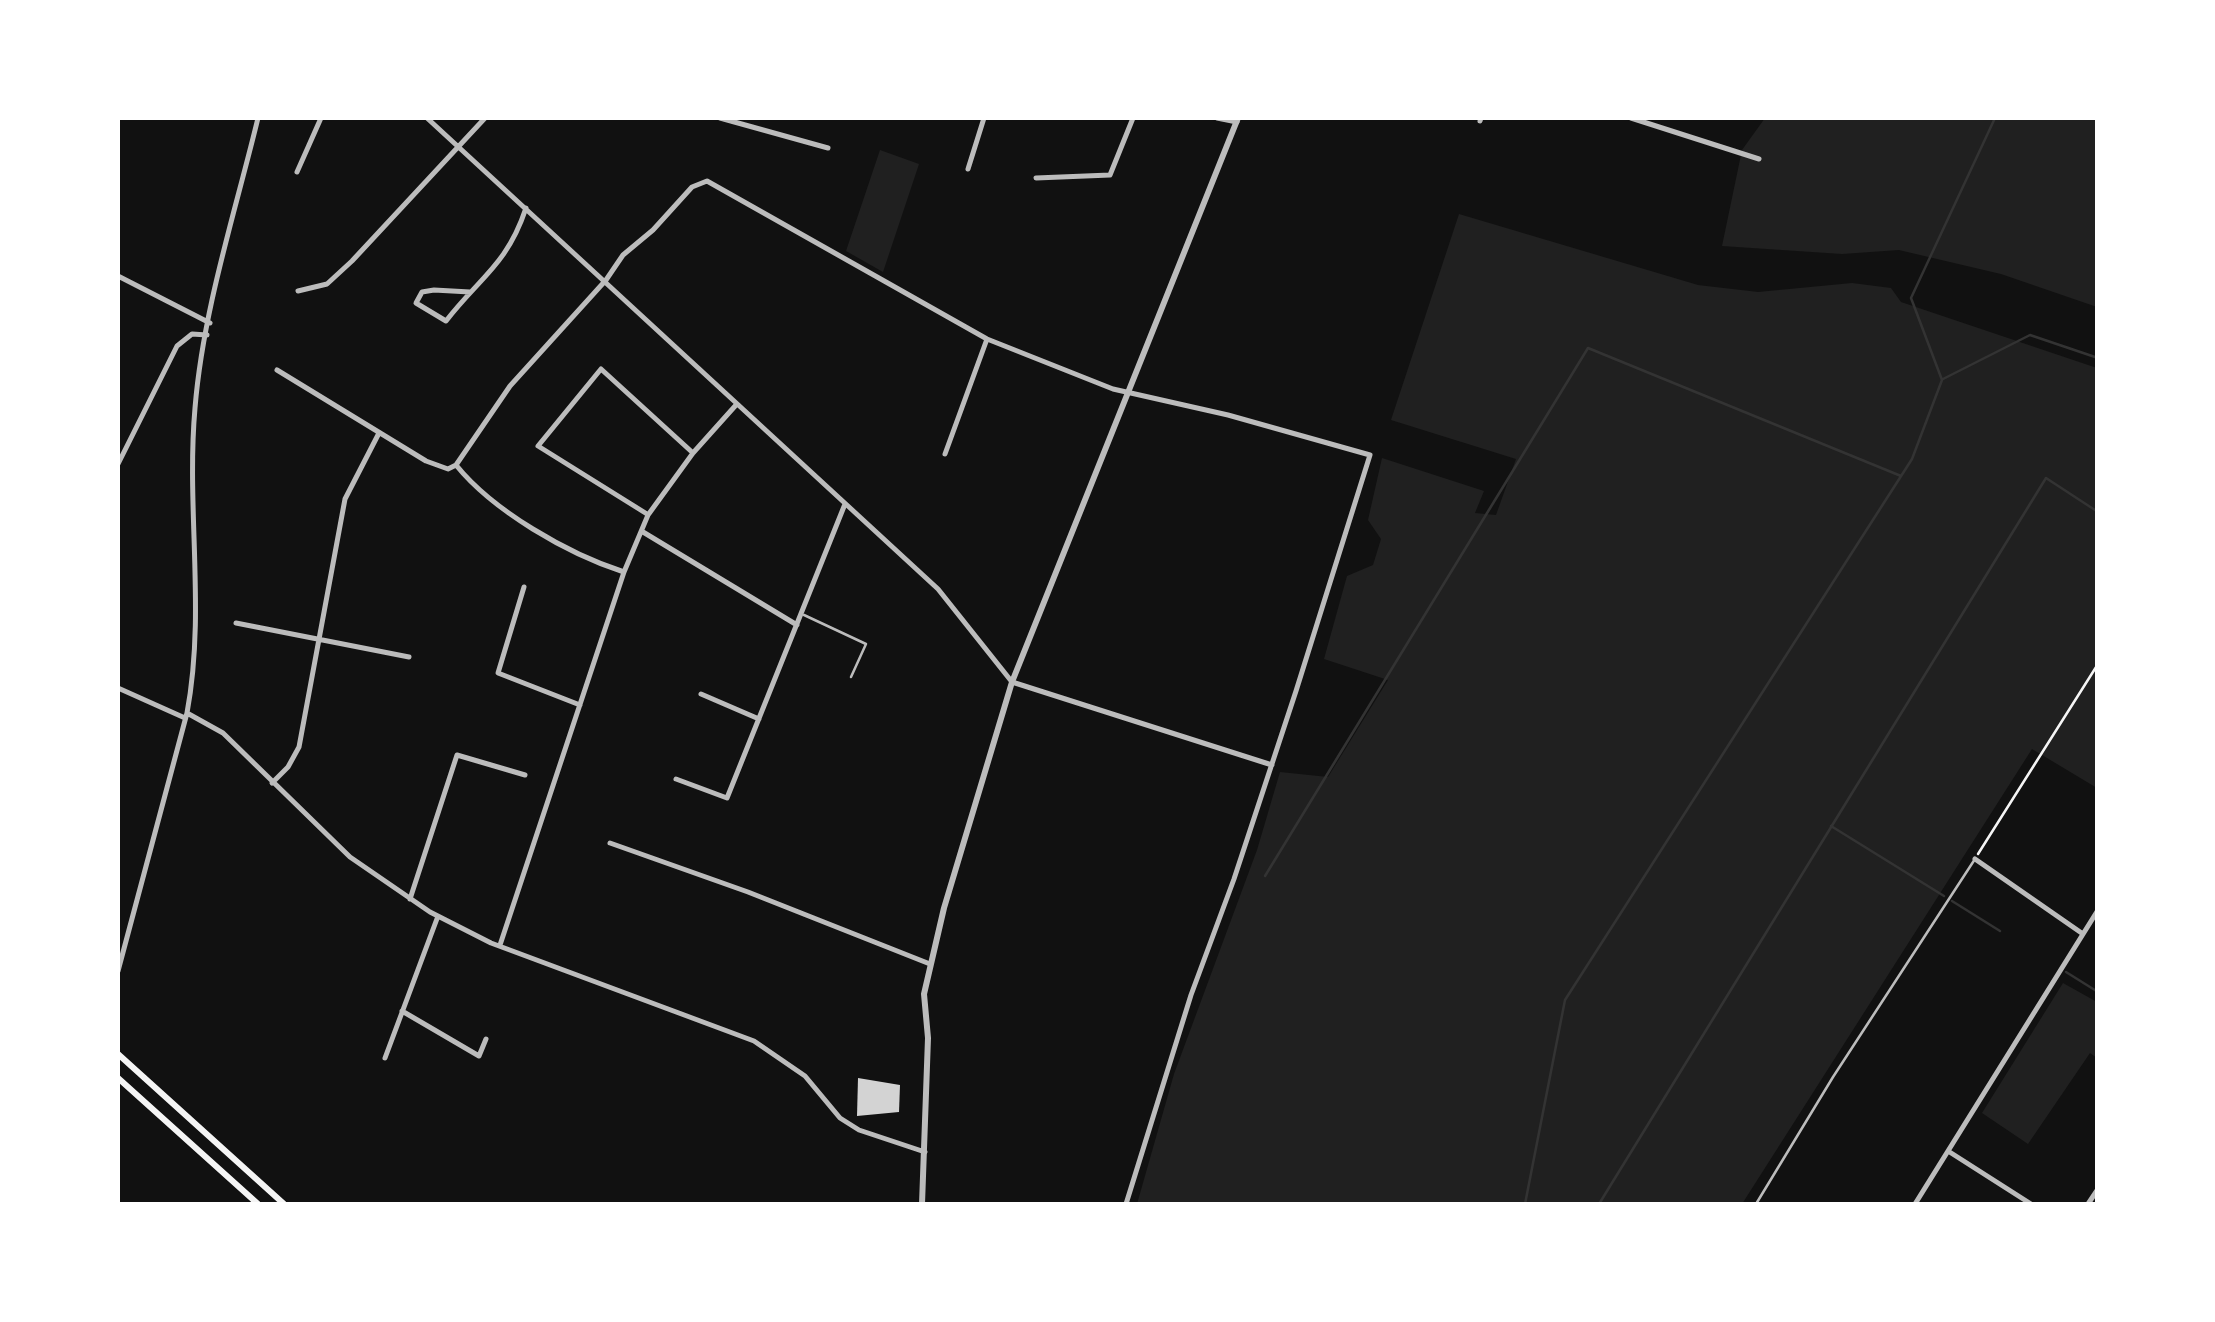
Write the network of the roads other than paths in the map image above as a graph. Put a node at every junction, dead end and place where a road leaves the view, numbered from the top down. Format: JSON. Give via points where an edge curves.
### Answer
{"nodes":[{"id":1,"x":258,"y":118,"type":"edge"},
{"id":2,"x":321,"y":118,"type":"edge"},
{"id":3,"x":427,"y":118,"type":"edge"},
{"id":4,"x":484,"y":118,"type":"edge"},
{"id":5,"x":720,"y":118,"type":"edge"},
{"id":6,"x":984,"y":118,"type":"edge"},
{"id":7,"x":1133,"y":118,"type":"edge"},
{"id":8,"x":1217,"y":118,"type":"edge"},
{"id":9,"x":1635,"y":118,"type":"edge"},
{"id":10,"x":1237,"y":120,"type":"edge"},
{"id":11,"x":458,"y":145,"type":"junction"},
{"id":12,"x":828,"y":148,"type":"dead end"},
{"id":13,"x":1759,"y":158,"type":"dead end"},
{"id":14,"x":968,"y":169,"type":"dead end"},
{"id":15,"x":297,"y":172,"type":"dead end"},
{"id":16,"x":1036,"y":178,"type":"dead end"},
{"id":17,"x":526,"y":208,"type":"junction"},
{"id":18,"x":118,"y":276,"type":"edge"},
{"id":19,"x":606,"y":280,"type":"junction"},
{"id":20,"x":298,"y":291,"type":"dead end"},
{"id":21,"x":470,"y":292,"type":"junction"},
{"id":22,"x":210,"y":323,"type":"junction"},
{"id":23,"x":207,"y":335,"type":"junction"},
{"id":24,"x":987,"y":339,"type":"junction"},
{"id":25,"x":278,"y":370,"type":"dead end"},
{"id":26,"x":1127,"y":391,"type":"junction"},
{"id":27,"x":736,"y":405,"type":"junction"},
{"id":28,"x":380,"y":431,"type":"junction"},
{"id":29,"x":692,"y":453,"type":"junction"},
{"id":30,"x":944,"y":454,"type":"dead end"},
{"id":31,"x":118,"y":464,"type":"edge"},
{"id":32,"x":456,"y":465,"type":"junction"},
{"id":33,"x":845,"y":504,"type":"junction"},
{"id":34,"x":648,"y":514,"type":"junction"},
{"id":35,"x":643,"y":532,"type":"junction"},
{"id":36,"x":624,"y":572,"type":"junction"},
{"id":37,"x":524,"y":587,"type":"dead end"},
{"id":38,"x":802,"y":614,"type":"junction"},
{"id":39,"x":236,"y":623,"type":"dead end"},
{"id":40,"x":797,"y":625,"type":"junction"},
{"id":41,"x":321,"y":638,"type":"junction"},
{"id":42,"x":409,"y":657,"type":"dead end"},
{"id":43,"x":851,"y":677,"type":"dead end"},
{"id":44,"x":1012,"y":682,"type":"junction"},
{"id":45,"x":118,"y":688,"type":"edge"},
{"id":46,"x":701,"y":694,"type":"dead end"},
{"id":47,"x":580,"y":705,"type":"junction"},
{"id":48,"x":186,"y":715,"type":"junction"},
{"id":49,"x":760,"y":719,"type":"junction"},
{"id":50,"x":1272,"y":765,"type":"junction"},
{"id":51,"x":525,"y":776,"type":"dead end"},
{"id":52,"x":676,"y":779,"type":"dead end"},
{"id":53,"x":272,"y":782,"type":"junction"},
{"id":54,"x":610,"y":843,"type":"dead end"},
{"id":55,"x":1975,"y":859,"type":"joint"},
{"id":56,"x":410,"y":899,"type":"junction"},
{"id":57,"x":2098,"y":910,"type":"edge"},
{"id":58,"x":438,"y":916,"type":"junction"},
{"id":59,"x":2082,"y":934,"type":"junction"},
{"id":60,"x":500,"y":945,"type":"junction"},
{"id":61,"x":930,"y":964,"type":"junction"},
{"id":62,"x":118,"y":970,"type":"edge"},
{"id":63,"x":402,"y":1011,"type":"junction"},
{"id":64,"x":486,"y":1039,"type":"dead end"},
{"id":65,"x":118,"y":1054,"type":"edge"},
{"id":66,"x":386,"y":1058,"type":"dead end"},
{"id":67,"x":118,"y":1078,"type":"edge"},
{"id":68,"x":1948,"y":1151,"type":"junction"},
{"id":69,"x":924,"y":1152,"type":"junction"},
{"id":70,"x":2098,"y":1190,"type":"edge"},
{"id":71,"x":258,"y":1204,"type":"edge"},
{"id":72,"x":284,"y":1204,"type":"edge"},
{"id":73,"x":922,"y":1204,"type":"edge"},
{"id":74,"x":1126,"y":1204,"type":"edge"},
{"id":75,"x":1756,"y":1204,"type":"edge"},
{"id":76,"x":1915,"y":1204,"type":"edge"},
{"id":77,"x":2031,"y":1204,"type":"edge"},
{"id":78,"x":2088,"y":1204,"type":"edge"}],
"edges":[{"from":1,"to":22,"type":"street"},
{"from":2,"to":15,"type":"street"},
{"from":3,"to":11,"type":"street"},
{"from":4,"to":11,"type":"street"},
{"from":5,"to":12,"type":"street"},
{"from":6,"to":14,"type":"street"},
{"from":7,"to":16,"type":"street","via":[[1110,175]]},
{"from":8,"to":10,"type":"street"},
{"from":9,"to":13,"type":"street"},
{"from":10,"to":26,"type":"street"},
{"from":11,"to":17,"type":"street"},
{"from":11,"to":20,"type":"street","via":[[327,284]]},
{"from":17,"to":19,"type":"street"},
{"from":17,"to":21,"type":"street","via":[[502,260]]},
{"from":18,"to":22,"type":"street"},
{"from":19,"to":24,"type":"street","via":[[692,187],[706,182]]},
{"from":19,"to":27,"type":"street"},
{"from":19,"to":32,"type":"street","via":[[510,386]]},
{"from":21,"to":21,"type":"street","via":[[446,321],[416,303],[422,292]]},
{"from":22,"to":23,"type":"street"},
{"from":23,"to":31,"type":"street","via":[[192,334],[177,346]]},
{"from":23,"to":48,"type":"street","via":[[195,407],[198,630]]},
{"from":24,"to":26,"type":"street"},
{"from":24,"to":30,"type":"street"},
{"from":25,"to":28,"type":"street"},
{"from":26,"to":44,"type":"street"},
{"from":26,"to":50,"type":"street","via":[[1370,455]]},
{"from":27,"to":29,"type":"street"},
{"from":27,"to":33,"type":"street"},
{"from":28,"to":32,"type":"street","via":[[426,461],[448,469]]},
{"from":28,"to":41,"type":"street","via":[[345,498]]},
{"from":29,"to":34,"type":"street"},
{"from":29,"to":34,"type":"street","via":[[601,369],[538,446]]},
{"from":32,"to":36,"type":"street","via":[[479,490],[536,529],[584,559]]},
{"from":33,"to":38,"type":"street"},
{"from":33,"to":44,"type":"street","via":[[938,589]]},
{"from":34,"to":35,"type":"street"},
{"from":35,"to":36,"type":"street"},
{"from":35,"to":40,"type":"street"},
{"from":36,"to":47,"type":"street"},
{"from":37,"to":47,"type":"street","via":[[498,672]]},
{"from":38,"to":40,"type":"street"},
{"from":38,"to":43,"type":"lane","via":[[866,644]]},
{"from":39,"to":41,"type":"street"},
{"from":40,"to":49,"type":"street"},
{"from":41,"to":42,"type":"street"},
{"from":41,"to":53,"type":"street","via":[[298,747]]},
{"from":44,"to":50,"type":"street"},
{"from":44,"to":61,"type":"street"},
{"from":45,"to":48,"type":"street"},
{"from":46,"to":49,"type":"street"},
{"from":47,"to":60,"type":"street"},
{"from":48,"to":53,"type":"street","via":[[223,733]]},
{"from":48,"to":62,"type":"street"},
{"from":49,"to":52,"type":"street","via":[[728,798]]},
{"from":50,"to":74,"type":"street"},
{"from":51,"to":56,"type":"street","via":[[457,755]]},
{"from":53,"to":56,"type":"street","via":[[350,857]]},
{"from":54,"to":61,"type":"street"},
{"from":55,"to":59,"type":"street"},
{"from":55,"to":75,"type":"lane"},
{"from":56,"to":58,"type":"street"},
{"from":57,"to":59,"type":"street"},
{"from":58,"to":60,"type":"street"},
{"from":58,"to":63,"type":"street"},
{"from":59,"to":68,"type":"street"},
{"from":60,"to":69,"type":"street","via":[[754,1041],[805,1076],[840,1118]]},
{"from":61,"to":69,"type":"street","via":[[924,994]]},
{"from":63,"to":64,"type":"street","via":[[479,1056]]},
{"from":63,"to":66,"type":"street"},
{"from":65,"to":72,"type":"main road"},
{"from":67,"to":71,"type":"main road"},
{"from":68,"to":76,"type":"street"},
{"from":68,"to":77,"type":"street"},
{"from":69,"to":73,"type":"street"},
{"from":70,"to":78,"type":"street"}]}
